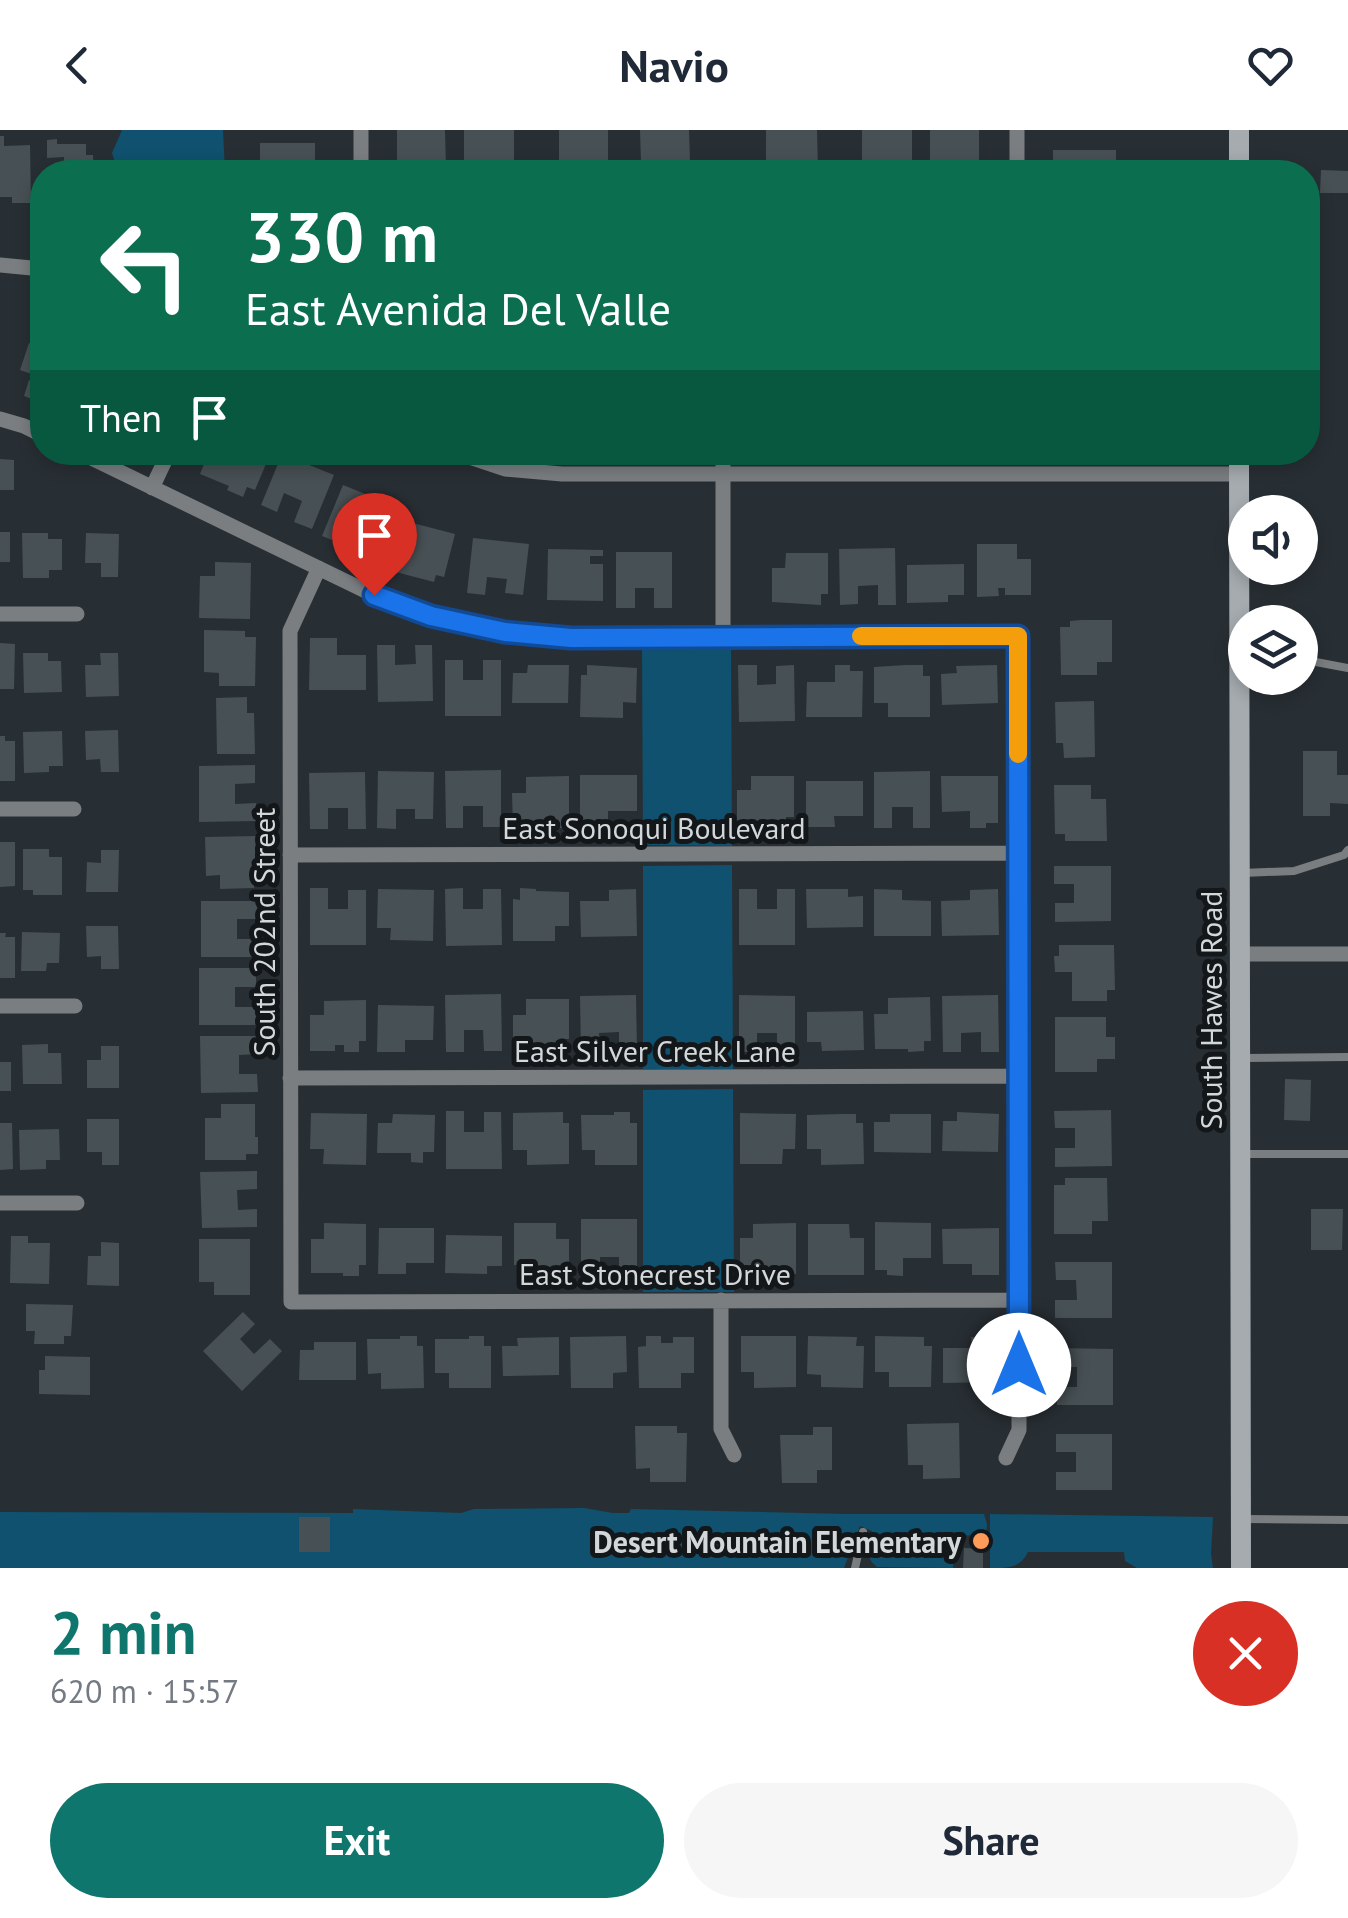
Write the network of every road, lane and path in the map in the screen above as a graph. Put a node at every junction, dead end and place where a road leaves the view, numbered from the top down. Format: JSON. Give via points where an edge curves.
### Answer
{"nodes":[{"id":1,"x":360,"y":130,"type":"edge"},
{"id":2,"x":1017,"y":130,"type":"edge"},
{"id":3,"x":1239,"y":130,"type":"edge"},
{"id":4,"x":361,"y":160,"type":"edge"},
{"id":5,"x":1017,"y":160,"type":"edge"},
{"id":6,"x":1239,"y":160,"type":"edge"},
{"id":7,"x":0,"y":265,"type":"edge"},
{"id":8,"x":30,"y":269,"type":"edge"},
{"id":9,"x":0,"y":420,"type":"edge"},
{"id":10,"x":30,"y":429,"type":"edge"},
{"id":11,"x":105,"y":465,"type":"edge"},
{"id":12,"x":163,"y":465,"type":"edge"},
{"id":13,"x":493,"y":465,"type":"edge"},
{"id":14,"x":723,"y":465,"type":"edge"},
{"id":15,"x":1145,"y":465,"type":"edge"},
{"id":16,"x":1239,"y":465,"type":"edge"},
{"id":17,"x":723,"y":474,"type":"junction"},
{"id":18,"x":152,"y":488,"type":"junction"},
{"id":19,"x":319,"y":568,"type":"junction"},
{"id":20,"x":1241,"y":605,"type":"edge"},
{"id":21,"x":0,"y":614,"type":"edge"},
{"id":22,"x":76,"y":614,"type":"dead end"},
{"id":23,"x":723,"y":637,"type":"junction"},
{"id":24,"x":1318,"y":662,"type":"edge"},
{"id":25,"x":1348,"y":668,"type":"edge"},
{"id":26,"x":1242,"y":695,"type":"edge"},
{"id":27,"x":0,"y":809,"type":"edge"},
{"id":28,"x":74,"y":809,"type":"dead end"},
{"id":29,"x":1348,"y":850,"type":"edge"},
{"id":30,"x":1018,"y":853,"type":"junction"},
{"id":31,"x":290,"y":855,"type":"junction"},
{"id":32,"x":1240,"y":873,"type":"junction"},
{"id":33,"x":1240,"y":954,"type":"junction"},
{"id":34,"x":1348,"y":954,"type":"edge"},
{"id":35,"x":0,"y":1006,"type":"edge"},
{"id":36,"x":75,"y":1006,"type":"dead end"},
{"id":37,"x":1240,"y":1058,"type":"junction"},
{"id":38,"x":1348,"y":1058,"type":"edge"},
{"id":39,"x":1019,"y":1076,"type":"junction"},
{"id":40,"x":290,"y":1078,"type":"junction"},
{"id":41,"x":1240,"y":1154,"type":"junction"},
{"id":42,"x":1348,"y":1154,"type":"edge"},
{"id":43,"x":0,"y":1202,"type":"edge"},
{"id":44,"x":76,"y":1202,"type":"dead end"},
{"id":45,"x":721,"y":1300,"type":"junction"},
{"id":46,"x":1019,"y":1300,"type":"junction"},
{"id":47,"x":291,"y":1302,"type":"joint"},
{"id":48,"x":734,"y":1455,"type":"dead end"},
{"id":49,"x":1006,"y":1458,"type":"dead end"},
{"id":50,"x":1240,"y":1519,"type":"junction"},
{"id":51,"x":1348,"y":1520,"type":"edge"},
{"id":52,"x":863,"y":1532,"type":"dead end"},
{"id":53,"x":855,"y":1568,"type":"edge"},
{"id":54,"x":1241,"y":1568,"type":"edge"}],
"edges":[{"from":1,"to":4,"type":"street"},
{"from":2,"to":5,"type":"street"},
{"from":3,"to":6,"type":"main road"},
{"from":7,"to":8,"type":"street"},
{"from":9,"to":10,"type":"street"},
{"from":11,"to":18,"type":"street"},
{"from":12,"to":18,"type":"street"},
{"from":13,"to":17,"type":"street","via":[[543,472]]},
{"from":14,"to":17,"type":"street"},
{"from":15,"to":17,"type":"street"},
{"from":16,"to":20,"type":"main road","name":"South Hawes Road"},
{"from":17,"to":23,"type":"street"},
{"from":18,"to":19,"type":"street"},
{"from":19,"to":23,"type":"street","via":[[431,616],[505,632]]},
{"from":19,"to":31,"type":"street","name":"South 202nd Street","via":[[290,631]]},
{"from":21,"to":22,"type":"street"},
{"from":23,"to":30,"type":"street","via":[[1018,636]]},
{"from":24,"to":25,"type":"lane"},
{"from":26,"to":32,"type":"main road","name":"South Hawes Road"},
{"from":27,"to":28,"type":"street"},
{"from":29,"to":32,"type":"lane","via":[[1294,871]]},
{"from":30,"to":31,"type":"street","name":"East Sonoqui Boulevard"},
{"from":30,"to":39,"type":"street"},
{"from":31,"to":40,"type":"street","name":"South 202nd Street"},
{"from":32,"to":33,"type":"main road","name":"South Hawes Road"},
{"from":33,"to":34,"type":"street"},
{"from":33,"to":37,"type":"main road","name":"South Hawes Road"},
{"from":35,"to":36,"type":"street"},
{"from":37,"to":38,"type":"lane"},
{"from":37,"to":41,"type":"main road","name":"South Hawes Road"},
{"from":39,"to":40,"type":"street","name":"East Silver Creek Lane"},
{"from":39,"to":46,"type":"street"},
{"from":40,"to":47,"type":"street","name":"South 202nd Street"},
{"from":41,"to":42,"type":"lane"},
{"from":41,"to":50,"type":"main road","name":"South Hawes Road"},
{"from":43,"to":44,"type":"street"},
{"from":45,"to":46,"type":"street","name":"East Stonecrest Drive"},
{"from":45,"to":47,"type":"street","name":"East Stonecrest Drive"},
{"from":45,"to":48,"type":"street","via":[[721,1429]]},
{"from":46,"to":49,"type":"street","via":[[1019,1430]]},
{"from":50,"to":51,"type":"lane"},
{"from":50,"to":54,"type":"main road","name":"South Hawes Road"},
{"from":52,"to":53,"type":"lane"}]}
